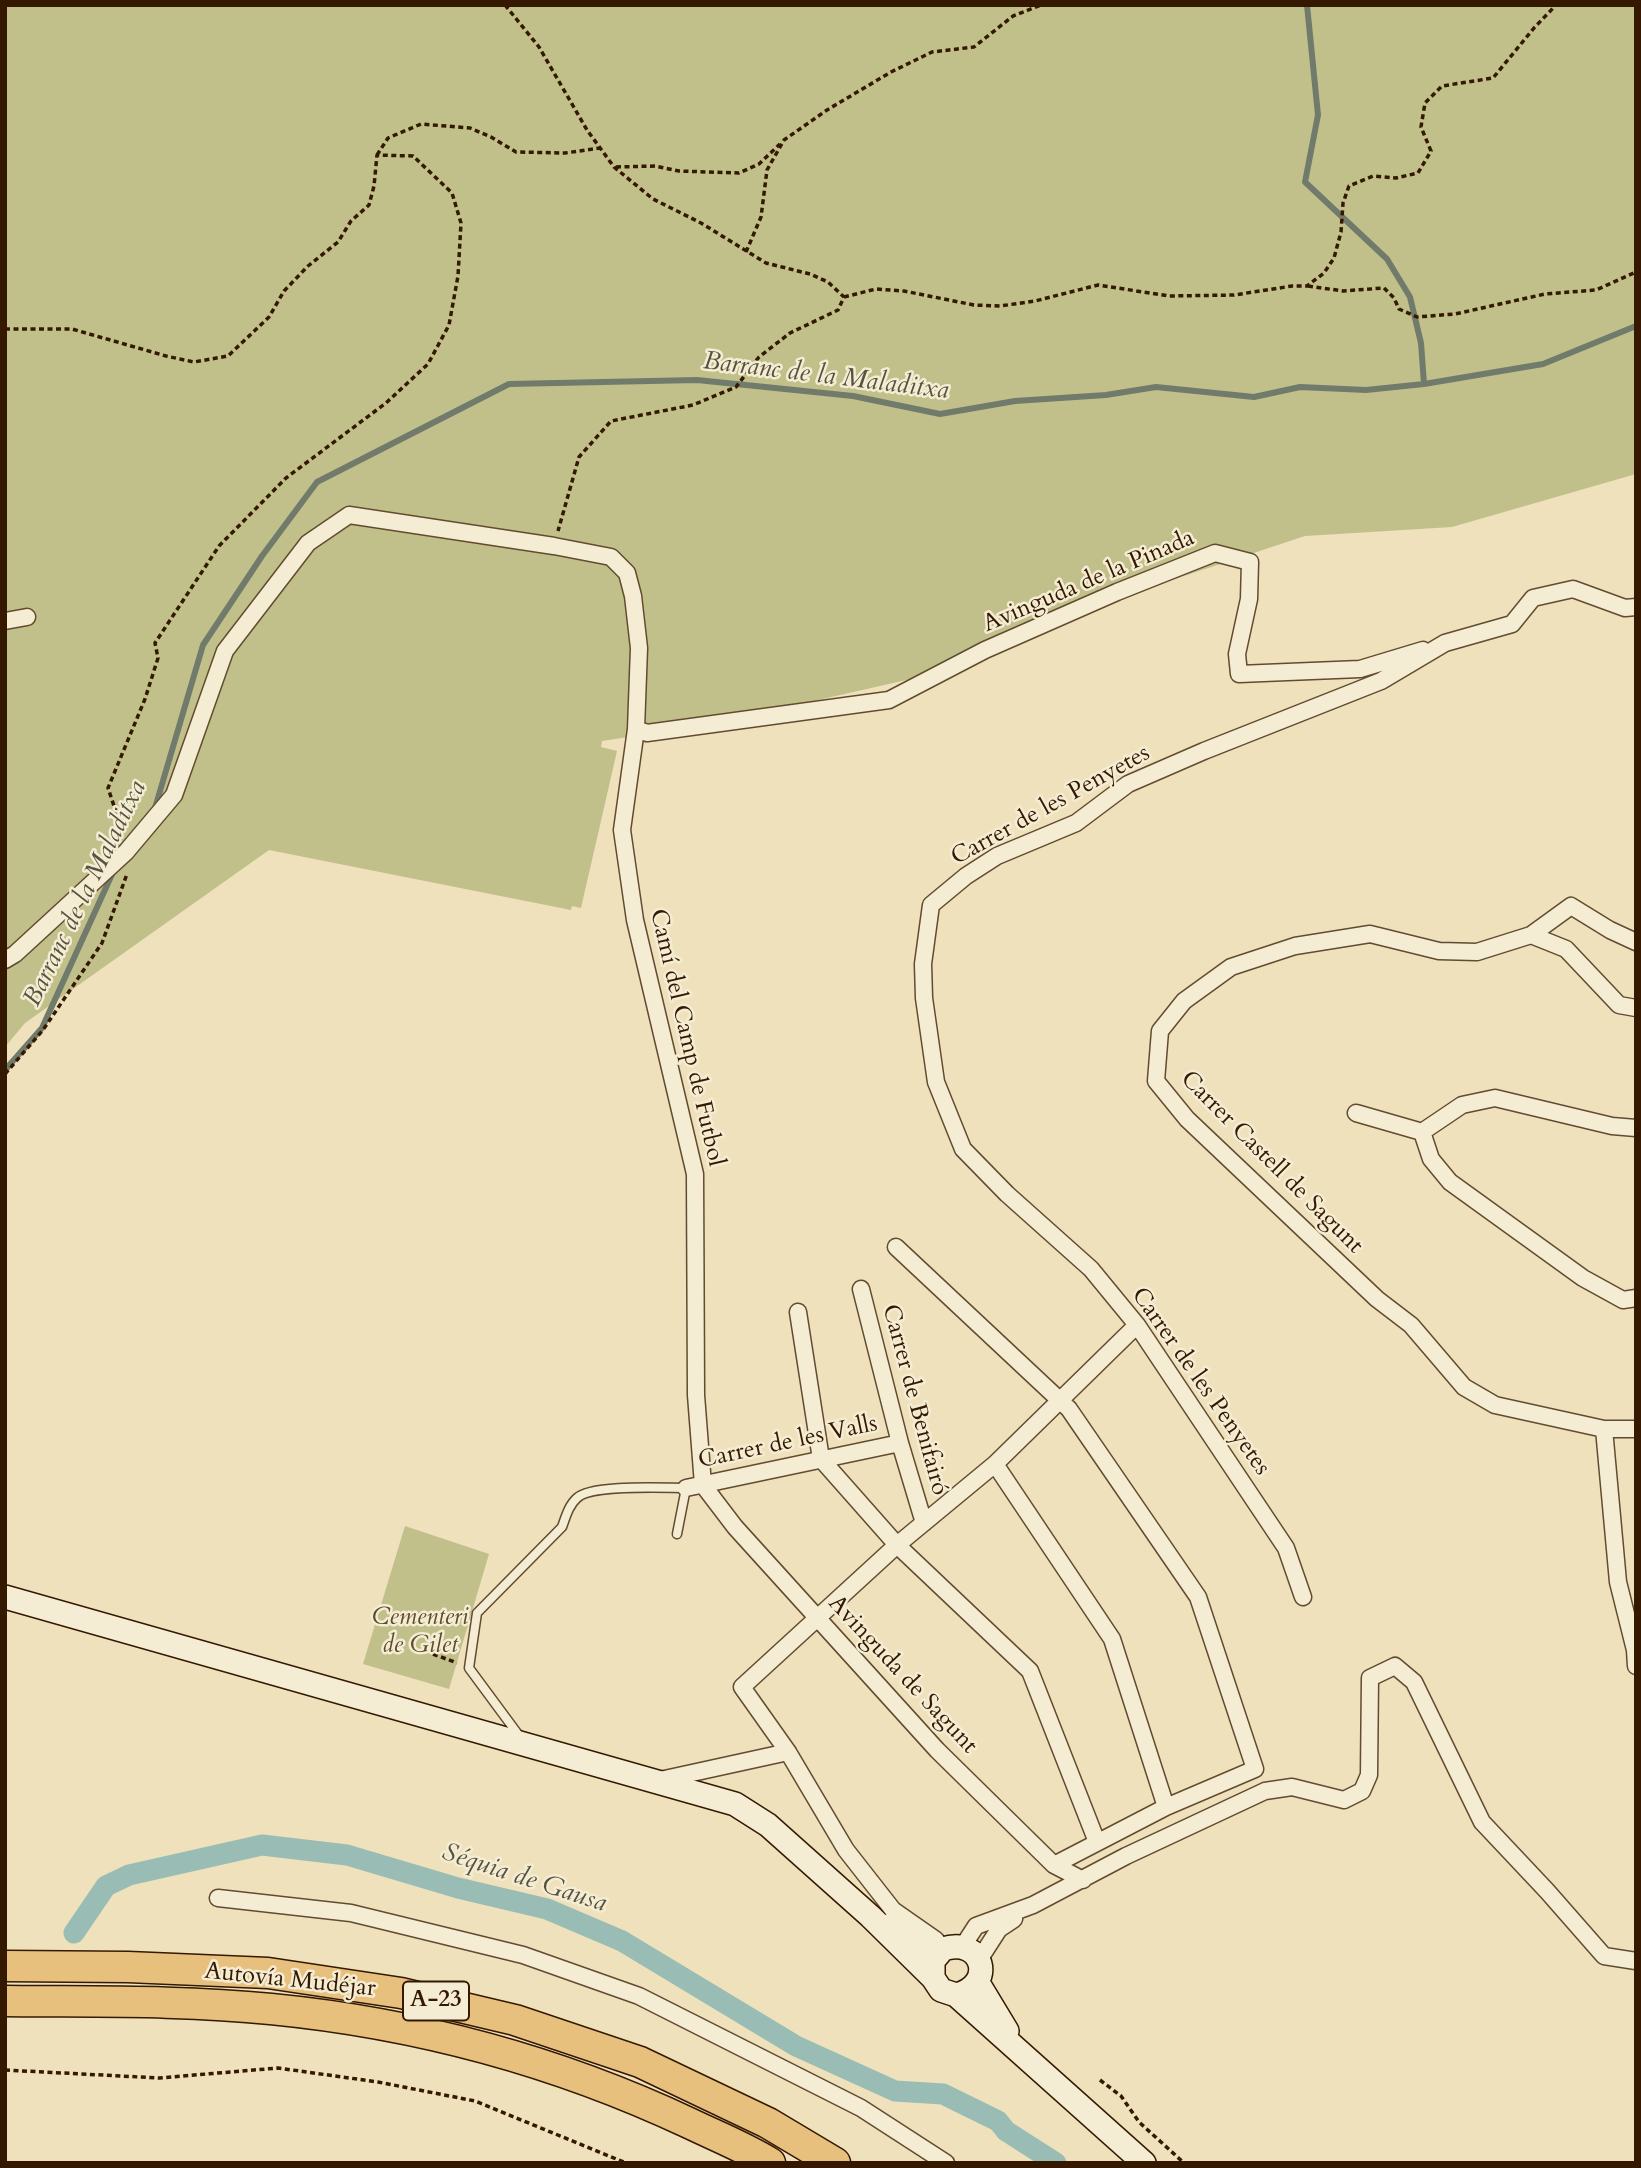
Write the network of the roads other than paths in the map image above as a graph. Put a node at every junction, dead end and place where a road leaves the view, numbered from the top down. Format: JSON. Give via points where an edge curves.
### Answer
{"nodes":[{"id":1,"x":1636,"y":607,"type":"edge"},
{"id":2,"x":27,"y":617,"type":"dead end"},
{"id":3,"x":5,"y":621,"type":"edge"},
{"id":4,"x":1446,"y":643,"type":"junction"},
{"id":5,"x":636,"y":729,"type":"junction"},
{"id":6,"x":1531,"y":935,"type":"junction"},
{"id":7,"x":1636,"y":942,"type":"edge"},
{"id":8,"x":5,"y":960,"type":"edge"},
{"id":9,"x":1636,"y":1009,"type":"edge"},
{"id":10,"x":1356,"y":1112,"type":"dead end"},
{"id":11,"x":1636,"y":1128,"type":"edge"},
{"id":12,"x":1422,"y":1132,"type":"junction"},
{"id":13,"x":896,"y":1247,"type":"dead end"},
{"id":14,"x":861,"y":1289,"type":"dead end"},
{"id":15,"x":1636,"y":1298,"type":"edge"},
{"id":16,"x":798,"y":1311,"type":"dead end"},
{"id":17,"x":1137,"y":1325,"type":"junction"},
{"id":18,"x":1060,"y":1400,"type":"junction"},
{"id":19,"x":1604,"y":1429,"type":"junction"},
{"id":20,"x":1636,"y":1429,"type":"edge"},
{"id":21,"x":900,"y":1443,"type":"junction"},
{"id":22,"x":821,"y":1459,"type":"junction"},
{"id":23,"x":995,"y":1464,"type":"junction"},
{"id":24,"x":703,"y":1485,"type":"junction"},
{"id":25,"x":686,"y":1488,"type":"junction"},
{"id":26,"x":924,"y":1523,"type":"junction"},
{"id":27,"x":677,"y":1534,"type":"dead end"},
{"id":28,"x":897,"y":1545,"type":"junction"},
{"id":29,"x":5,"y":1597,"type":"edge"},
{"id":30,"x":1303,"y":1597,"type":"dead end"},
{"id":31,"x":817,"y":1617,"type":"junction"},
{"id":32,"x":1636,"y":1666,"type":"edge"},
{"id":33,"x":524,"y":1743,"type":"junction"},
{"id":34,"x":788,"y":1752,"type":"junction"},
{"id":35,"x":656,"y":1781,"type":"junction"},
{"id":36,"x":1166,"y":1807,"type":"junction"},
{"id":37,"x":1097,"y":1842,"type":"junction"},
{"id":38,"x":1054,"y":1865,"type":"junction"},
{"id":39,"x":1083,"y":1880,"type":"junction"},
{"id":40,"x":218,"y":1898,"type":"dead end"},
{"id":41,"x":870,"y":1916,"type":"junction"},
{"id":42,"x":958,"y":1950,"type":"junction"},
{"id":43,"x":1636,"y":1961,"type":"edge"},
{"id":44,"x":5,"y":1966,"type":"edge"},
{"id":45,"x":933,"y":1978,"type":"junction"},
{"id":46,"x":978,"y":1983,"type":"junction"},
{"id":47,"x":956,"y":1995,"type":"junction"},
{"id":48,"x":5,"y":2001,"type":"edge"},
{"id":49,"x":1023,"y":2056,"type":"junction"},
{"id":50,"x":769,"y":2163,"type":"edge"},
{"id":51,"x":835,"y":2163,"type":"edge"},
{"id":52,"x":946,"y":2163,"type":"edge"},
{"id":53,"x":1144,"y":2163,"type":"edge"}],
"edges":[{"from":1,"to":4,"type":"street","name":"Carrer de les Penyetes","via":[[1625,608],[1573,589],[1533,598],[1512,624]]},
{"from":2,"to":3,"type":"street"},
{"from":4,"to":5,"type":"street","name":"Avinguda de la Pinada","via":[[1360,668],[1239,674],[1237,654],[1249,599],[1251,562],[1214,553],[997,645],[890,700],[647,733]]},
{"from":4,"to":17,"type":"street","name":"Carrer de les Penyetes","via":[[1381,681],[1128,784],[1076,823],[997,856],[931,905],[923,964],[924,998],[936,1082],[963,1149],[1091,1269]]},
{"from":5,"to":8,"type":"street","name":"Camí del Camp de Futbol","via":[[639,648],[633,596],[627,573],[611,557],[349,515],[308,543],[225,651],[174,795],[126,852]]},
{"from":5,"to":24,"type":"street","name":"Camí del Camp de Futbol","via":[[622,831],[635,920],[695,1174],[696,1395]]},
{"from":6,"to":7,"type":"street","name":"Carrer Castell de Sagunt","via":[[1571,906]]},
{"from":6,"to":9,"type":"street","via":[[1566,949],[1619,1005]]},
{"from":6,"to":19,"type":"street","name":"Carrer Castell de Sagunt","via":[[1477,952],[1439,951],[1370,934],[1295,946],[1231,967],[1184,1001],[1160,1031],[1156,1081],[1187,1119],[1377,1299],[1411,1325],[1464,1387],[1495,1405]]},
{"from":10,"to":12,"type":"street"},
{"from":11,"to":12,"type":"street","via":[[1495,1098],[1462,1105]]},
{"from":12,"to":15,"type":"street","via":[[1431,1159],[1450,1182],[1583,1278],[1623,1300]]},
{"from":13,"to":18,"type":"street"},
{"from":14,"to":21,"type":"street","name":"Carrer de Benifairó"},
{"from":16,"to":22,"type":"street"},
{"from":17,"to":18,"type":"street"},
{"from":17,"to":30,"type":"street","name":"Carrer de les Penyetes","via":[[1286,1548]]},
{"from":18,"to":23,"type":"street"},
{"from":18,"to":36,"type":"street","via":[[1198,1597],[1255,1769]]},
{"from":19,"to":20,"type":"street","name":"Carrer Castell de Sagunt"},
{"from":19,"to":32,"type":"street","via":[[1618,1582]]},
{"from":21,"to":22,"type":"street","name":"Carrer de les Valls"},
{"from":21,"to":26,"type":"street","name":"Carrer de Benifairó"},
{"from":22,"to":24,"type":"street","name":"Carrer de les Valls"},
{"from":22,"to":28,"type":"street"},
{"from":23,"to":26,"type":"street"},
{"from":23,"to":36,"type":"street","via":[[1112,1639]]},
{"from":24,"to":25,"type":"street","name":"Carrer de les Valls"},
{"from":24,"to":31,"type":"street","name":"Avinguda de Sagunt"},
{"from":25,"to":27,"type":"lane"},
{"from":25,"to":33,"type":"lane","via":[[593,1490],[578,1496],[562,1527],[477,1613],[469,1668]]},
{"from":26,"to":28,"type":"street"},
{"from":28,"to":31,"type":"street"},
{"from":28,"to":37,"type":"street","via":[[1030,1671]]},
{"from":29,"to":33,"type":"street"},
{"from":31,"to":34,"type":"street","via":[[742,1687]]},
{"from":31,"to":38,"type":"street","name":"Avinguda de Sagunt","via":[[937,1750]]},
{"from":33,"to":35,"type":"street"},
{"from":34,"to":35,"type":"street"},
{"from":34,"to":42,"type":"street","via":[[846,1850],[893,1910]]},
{"from":35,"to":41,"type":"street","via":[[735,1804],[768,1825]]},
{"from":36,"to":37,"type":"street"},
{"from":37,"to":38,"type":"street"},
{"from":38,"to":39,"type":"street","name":"Avinguda de Sagunt"},
{"from":39,"to":42,"type":"street"},
{"from":39,"to":43,"type":"street","via":[[1265,1791],[1292,1787],[1344,1800],[1362,1791],[1369,1775],[1370,1678],[1395,1665],[1414,1682],[1482,1822],[1604,1956]]},
{"from":40,"to":52,"type":"street","via":[[351,1913],[523,1955],[639,1996],[861,2108]]},
{"from":41,"to":42,"type":"street","via":[[909,1937]]},
{"from":41,"to":45,"type":"street"},
{"from":42,"to":45,"type":"street","via":[[933,1961]]},
{"from":42,"to":46,"type":"street","via":[[981,1972]]},
{"from":44,"to":51,"type":"highway","name":"Autovía Mudéjar","number":"A-23","via":[[268,1973],[414,1996],[515,2020],[640,2063],[768,2123]]},
{"from":45,"to":47,"type":"street","via":[[941,1990]]},
{"from":46,"to":47,"type":"street"},
{"from":46,"to":49,"type":"street"},
{"from":47,"to":49,"type":"street"},
{"from":48,"to":50,"type":"highway","name":"Autovía Mudéjar","number":"A-23","via":[[270,2008],[387,2025],[508,2053],[637,2099]]},
{"from":49,"to":53,"type":"street"}]}
